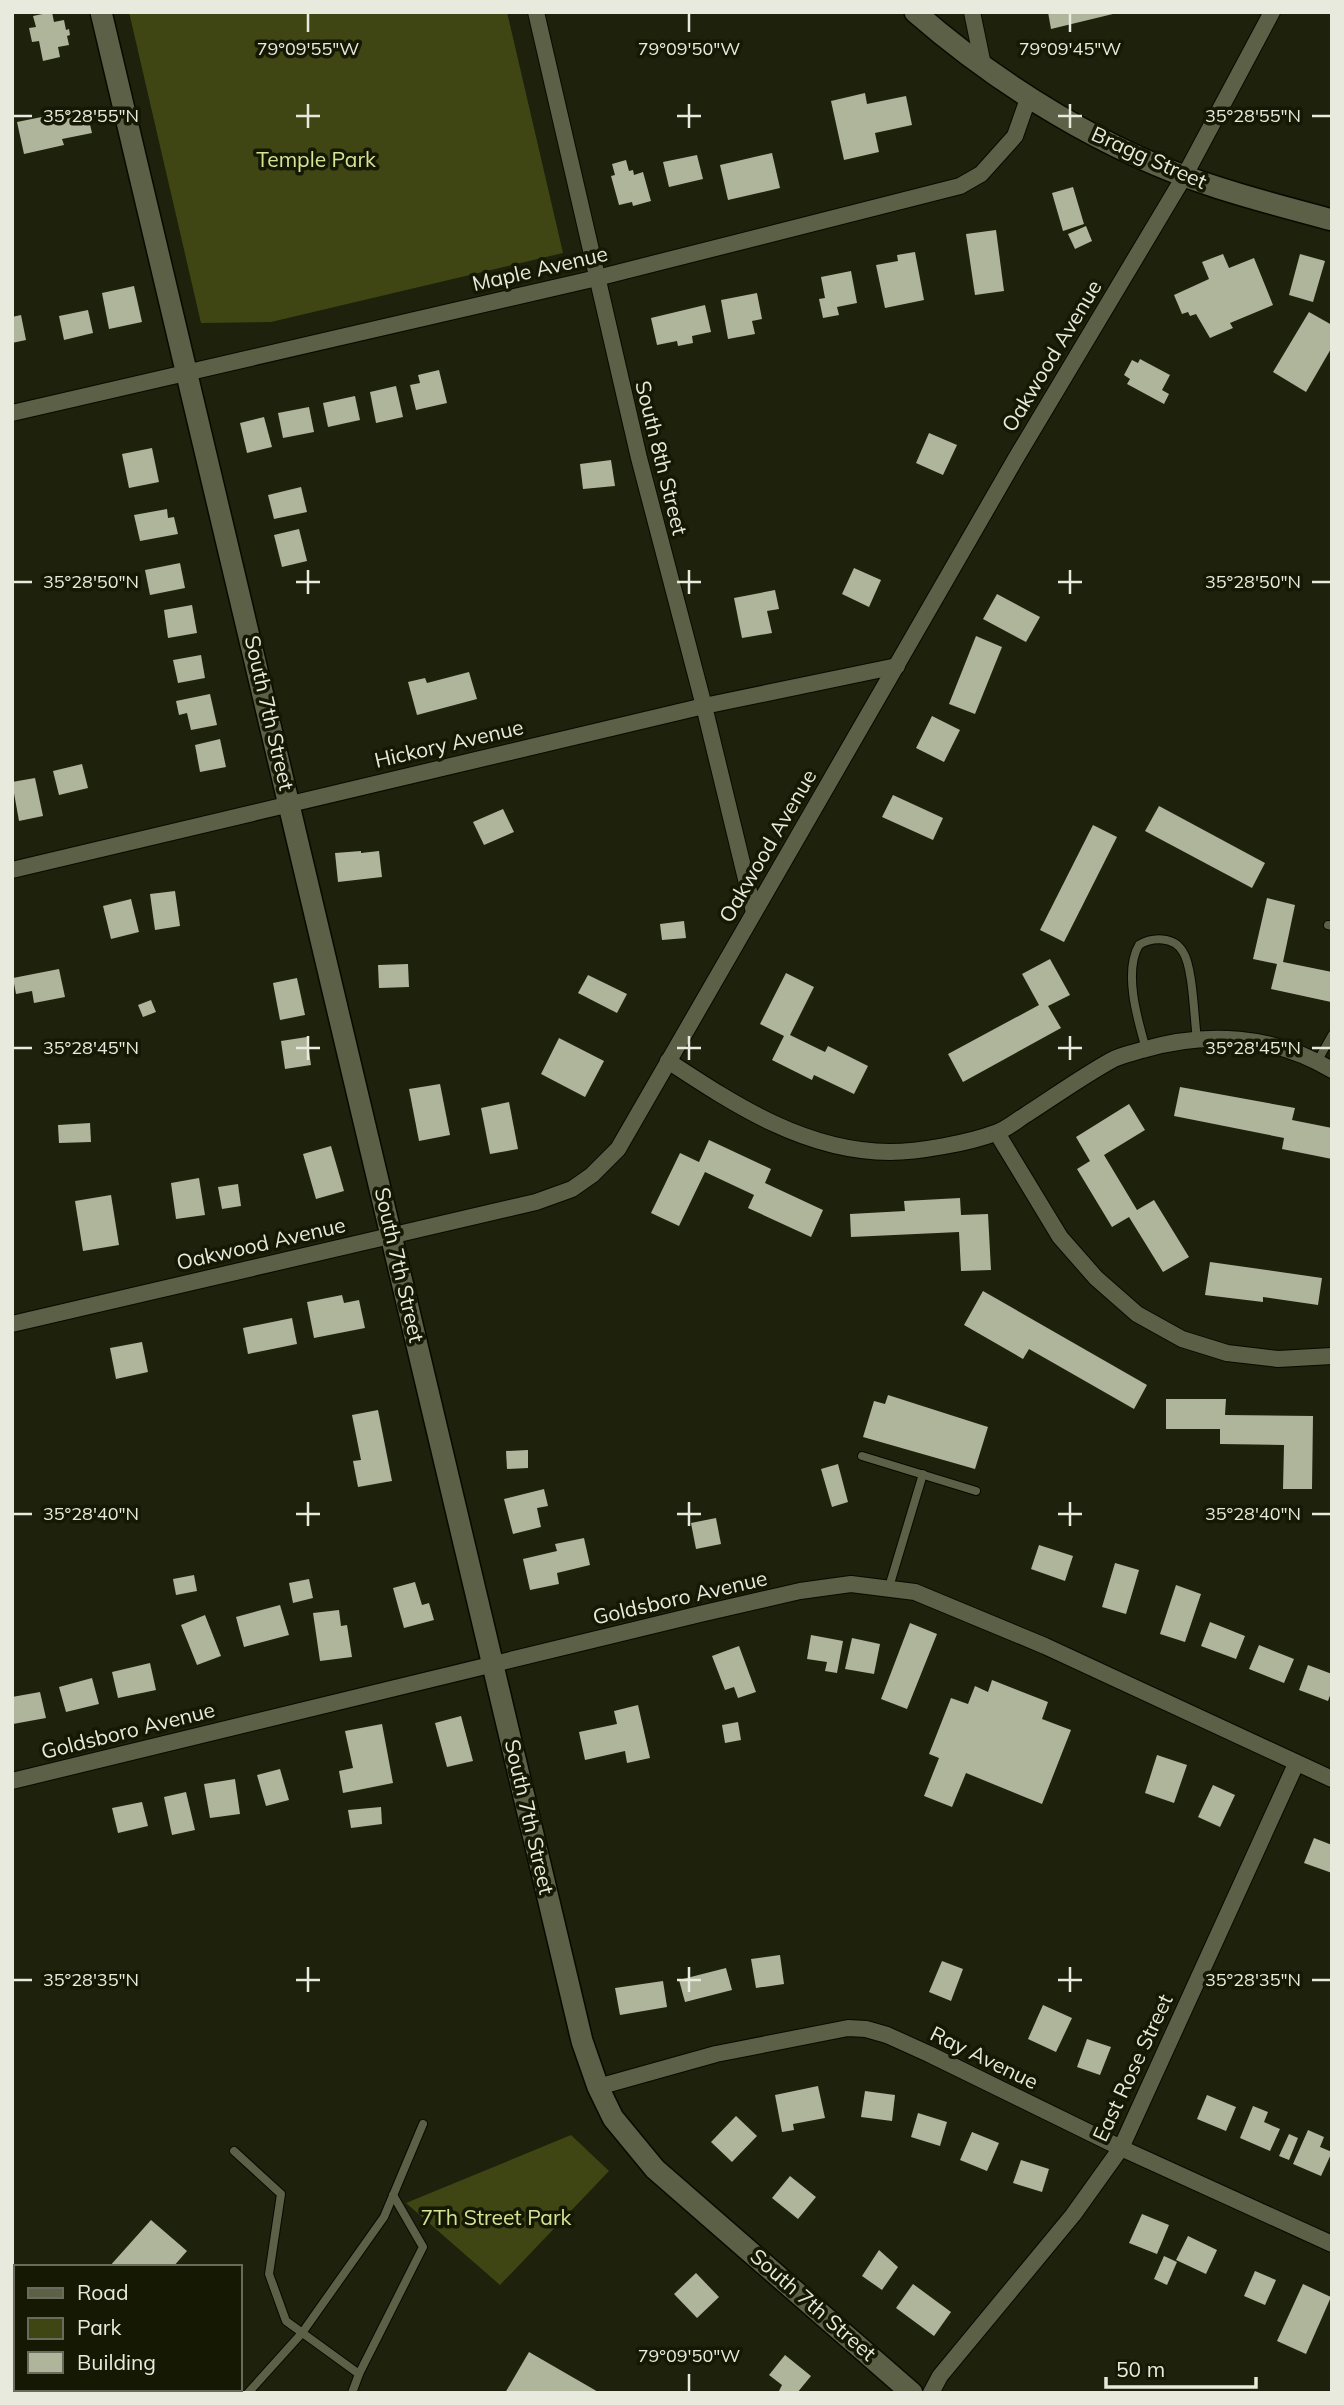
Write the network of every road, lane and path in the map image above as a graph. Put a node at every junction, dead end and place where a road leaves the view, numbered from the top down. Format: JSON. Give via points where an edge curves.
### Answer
{"nodes":[{"id":1,"x":101,"y":12,"type":"edge"},
{"id":2,"x":536,"y":12,"type":"edge"},
{"id":3,"x":915,"y":12,"type":"edge"},
{"id":4,"x":972,"y":12,"type":"edge"},
{"id":5,"x":1272,"y":12,"type":"edge"},
{"id":6,"x":984,"y":65,"type":"junction"},
{"id":7,"x":1029,"y":96,"type":"junction"},
{"id":8,"x":1185,"y":175,"type":"junction"},
{"id":9,"x":1332,"y":220,"type":"edge"},
{"id":10,"x":597,"y":278,"type":"junction"},
{"id":11,"x":187,"y":372,"type":"junction"},
{"id":12,"x":12,"y":413,"type":"edge"},
{"id":13,"x":897,"y":666,"type":"junction"},
{"id":14,"x":704,"y":706,"type":"junction"},
{"id":15,"x":290,"y":805,"type":"junction"},
{"id":16,"x":12,"y":870,"type":"edge"},
{"id":17,"x":754,"y":912,"type":"junction"},
{"id":18,"x":1332,"y":1035,"type":"edge"},
{"id":19,"x":1197,"y":1039,"type":"junction"},
{"id":20,"x":1146,"y":1049,"type":"junction"},
{"id":21,"x":668,"y":1061,"type":"junction"},
{"id":22,"x":1317,"y":1062,"type":"junction"},
{"id":23,"x":1332,"y":1070,"type":"edge"},
{"id":24,"x":997,"y":1133,"type":"junction"},
{"id":25,"x":392,"y":1235,"type":"junction"},
{"id":26,"x":12,"y":1324,"type":"edge"},
{"id":27,"x":1332,"y":1356,"type":"edge"},
{"id":28,"x":862,"y":1456,"type":"dead end"},
{"id":29,"x":923,"y":1475,"type":"junction"},
{"id":30,"x":976,"y":1491,"type":"dead end"},
{"id":31,"x":889,"y":1587,"type":"junction"},
{"id":32,"x":493,"y":1664,"type":"junction"},
{"id":33,"x":1296,"y":1764,"type":"junction"},
{"id":34,"x":1332,"y":1779,"type":"edge"},
{"id":35,"x":12,"y":1781,"type":"edge"},
{"id":36,"x":598,"y":2087,"type":"junction"},
{"id":37,"x":423,"y":2124,"type":"dead end"},
{"id":38,"x":1121,"y":2148,"type":"junction"},
{"id":39,"x":234,"y":2151,"type":"dead end"},
{"id":40,"x":393,"y":2195,"type":"junction"},
{"id":41,"x":1332,"y":2244,"type":"edge"},
{"id":42,"x":302,"y":2333,"type":"junction"},
{"id":43,"x":359,"y":2374,"type":"junction"},
{"id":44,"x":248,"y":2393,"type":"edge"},
{"id":45,"x":352,"y":2393,"type":"edge"},
{"id":46,"x":912,"y":2393,"type":"edge"},
{"id":47,"x":932,"y":2393,"type":"edge"}],
"edges":[{"from":1,"to":11,"type":"street","name":"South 7th Street"},
{"from":2,"to":10,"type":"street","name":"South 8th Street"},
{"from":3,"to":6,"type":"street","name":"Bragg Street"},
{"from":4,"to":6,"type":"street"},
{"from":5,"to":8,"type":"street","name":"Oakwood Avenue"},
{"from":6,"to":7,"type":"street","name":"Bragg Street"},
{"from":7,"to":8,"type":"street","name":"Bragg Street","via":[[1087,131]]},
{"from":7,"to":10,"type":"street","name":"Maple Avenue","via":[[1015,136],[981,174],[960,186]]},
{"from":8,"to":9,"type":"street","name":"Bragg Street"},
{"from":8,"to":13,"type":"street","name":"Oakwood Avenue"},
{"from":10,"to":11,"type":"street","name":"Maple Avenue"},
{"from":10,"to":14,"type":"street","name":"South 8th Street"},
{"from":11,"to":12,"type":"street","name":"Maple Avenue"},
{"from":11,"to":15,"type":"street","name":"South 7th Street"},
{"from":13,"to":14,"type":"street","name":"Hickory Avenue"},
{"from":13,"to":17,"type":"street","name":"Oakwood Avenue"},
{"from":14,"to":15,"type":"street","name":"Hickory Avenue"},
{"from":14,"to":17,"type":"street","name":"South 8th Street"},
{"from":15,"to":16,"type":"street","name":"Hickory Avenue"},
{"from":15,"to":25,"type":"street","name":"South 7th Street"},
{"from":17,"to":21,"type":"street","name":"Oakwood Avenue"},
{"from":18,"to":22,"type":"lane"},
{"from":19,"to":20,"type":"street"},
{"from":19,"to":20,"type":"lane","via":[[1184,952],[1177,945],[1155,939],[1139,946],[1131,965]]},
{"from":19,"to":22,"type":"street","via":[[1235,1038],[1276,1046]]},
{"from":20,"to":24,"type":"street","via":[[1114,1059]]},
{"from":21,"to":24,"type":"street","via":[[737,1107],[787,1130],[842,1147],[891,1152]]},
{"from":21,"to":25,"type":"street","name":"Oakwood Avenue","via":[[618,1149],[572,1189],[536,1202]]},
{"from":22,"to":23,"type":"street"},
{"from":24,"to":27,"type":"street","via":[[1060,1237],[1096,1278],[1137,1314],[1182,1339],[1227,1353],[1278,1359]]},
{"from":25,"to":26,"type":"street","name":"Oakwood Avenue"},
{"from":25,"to":32,"type":"street","name":"South 7th Street"},
{"from":28,"to":29,"type":"lane"},
{"from":29,"to":30,"type":"lane"},
{"from":29,"to":31,"type":"lane"},
{"from":31,"to":32,"type":"street","name":"Goldsboro Avenue","via":[[851,1584],[800,1591]]},
{"from":31,"to":33,"type":"street","name":"Goldsboro Avenue","via":[[963,1610]]},
{"from":32,"to":35,"type":"street","name":"Goldsboro Avenue"},
{"from":32,"to":36,"type":"street","name":"South 7th Street","via":[[582,2041]]},
{"from":33,"to":34,"type":"street","name":"Goldsboro Avenue"},
{"from":33,"to":38,"type":"street","name":"East Rose Street"},
{"from":36,"to":38,"type":"street","name":"Ray Avenue","via":[[716,2054],[848,2028],[866,2029],[929,2054]]},
{"from":36,"to":46,"type":"street","name":"South 7th Street","via":[[613,2118],[655,2169]]},
{"from":37,"to":40,"type":"lane"},
{"from":38,"to":41,"type":"street","name":"Ray Avenue"},
{"from":38,"to":47,"type":"street","name":"East Rose Street","via":[[1073,2215],[940,2376]]},
{"from":39,"to":42,"type":"lane","via":[[281,2194],[269,2274],[286,2320]]},
{"from":40,"to":42,"type":"lane","via":[[384,2217]]},
{"from":40,"to":43,"type":"lane","via":[[423,2247]]},
{"from":42,"to":43,"type":"lane"},
{"from":42,"to":44,"type":"lane"},
{"from":43,"to":45,"type":"lane"}]}
